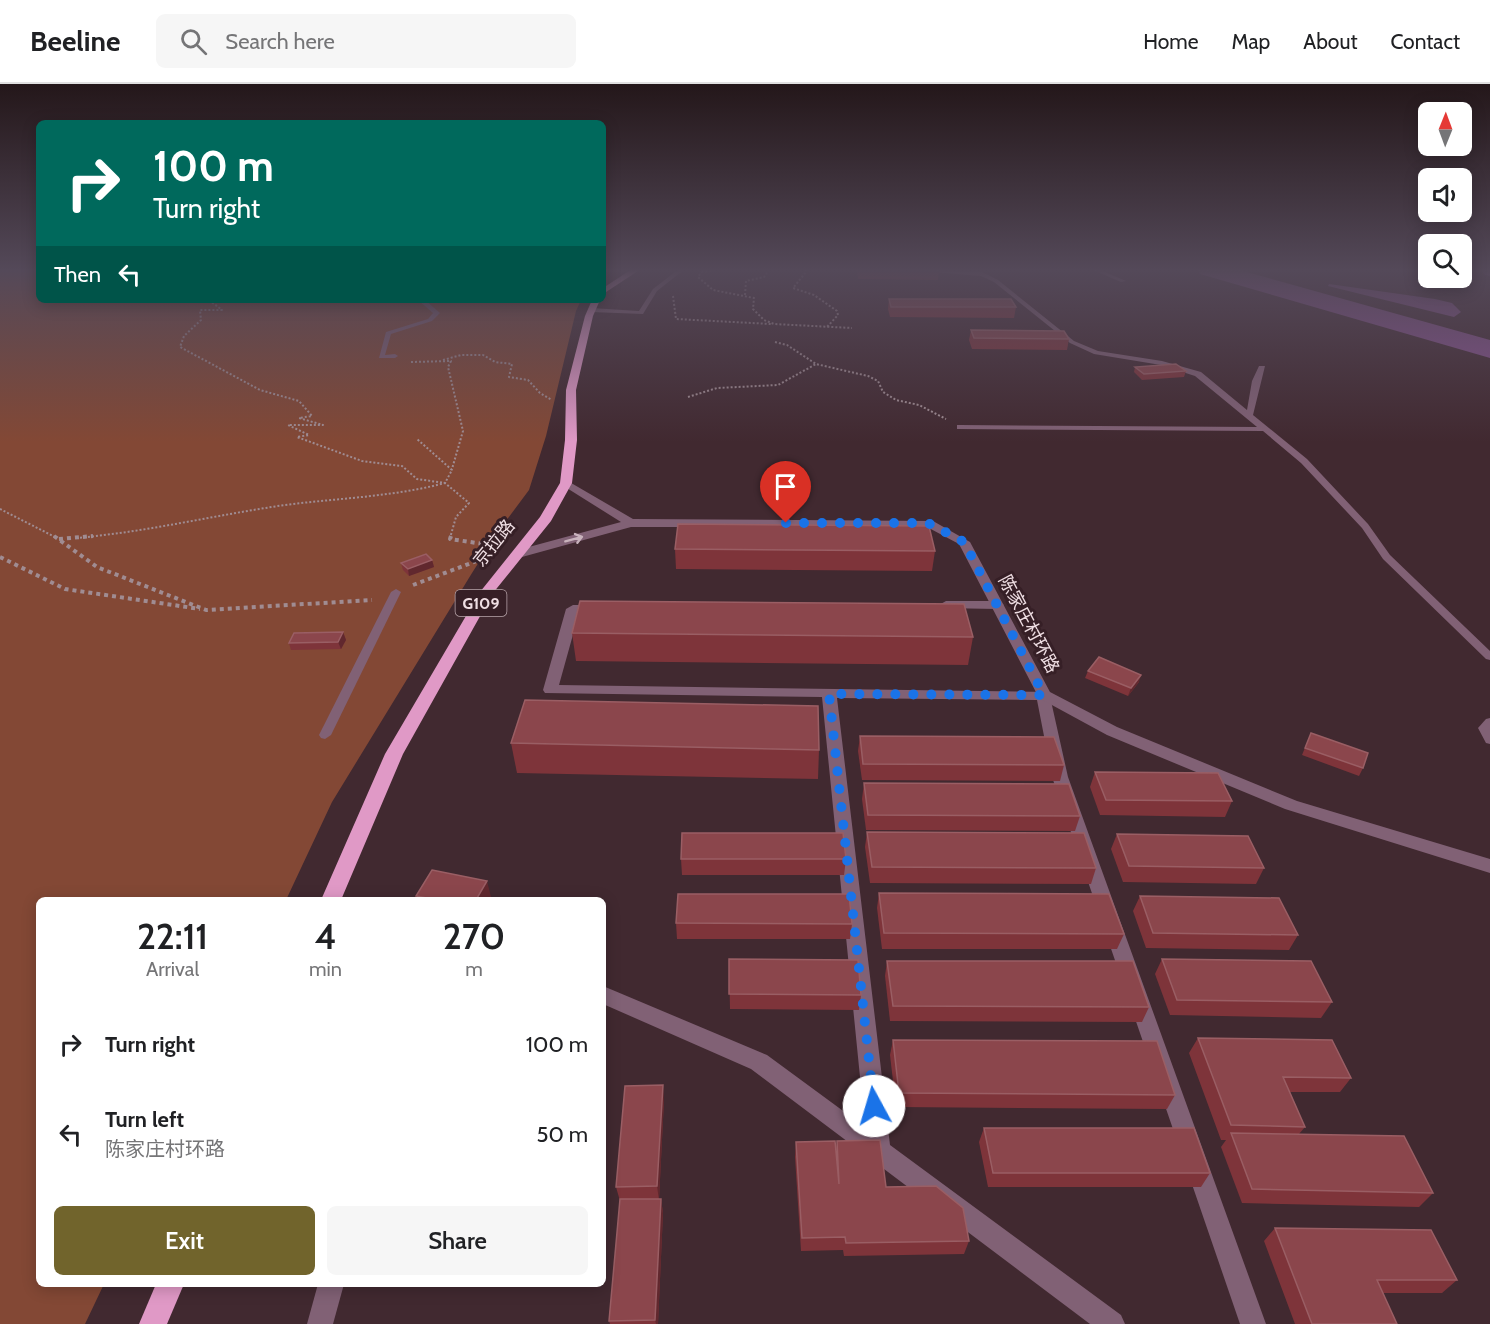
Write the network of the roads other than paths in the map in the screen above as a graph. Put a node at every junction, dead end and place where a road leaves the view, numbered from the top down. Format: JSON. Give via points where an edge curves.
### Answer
{"nodes":[{"id":1,"x":408,"y":327,"type":"edge"},
{"id":2,"x":589,"y":327,"type":"edge"},
{"id":3,"x":1053,"y":327,"type":"edge"},
{"id":4,"x":395,"y":356,"type":"road end"},
{"id":5,"x":1262,"y":368,"type":"dead end"},
{"id":6,"x":1249,"y":417,"type":"junction"},
{"id":7,"x":960,"y":427,"type":"road end"},
{"id":8,"x":1262,"y":429,"type":"junction"},
{"id":9,"x":566,"y":483,"type":"junction"},
{"id":10,"x":631,"y":524,"type":"junction"},
{"id":11,"x":523,"y":548,"type":"junction"},
{"id":12,"x":396,"y":592,"type":"road end"},
{"id":13,"x":997,"y":604,"type":"junction"},
{"id":14,"x":926,"y":605,"type":"edge"},
{"id":15,"x":609,"y":608,"type":"edge"},
{"id":16,"x":1490,"y":657,"type":"edge"},
{"id":17,"x":829,"y":694,"type":"junction"},
{"id":18,"x":1044,"y":695,"type":"junction"},
{"id":19,"x":1490,"y":722,"type":"edge"},
{"id":20,"x":325,"y":735,"type":"dead end"},
{"id":21,"x":1490,"y":740,"type":"edge"},
{"id":22,"x":1490,"y":866,"type":"edge"},
{"id":23,"x":332,"y":897,"type":"edge"},
{"id":24,"x":606,"y":996,"type":"edge"},
{"id":25,"x":879,"y":1151,"type":"junction"},
{"id":26,"x":169,"y":1287,"type":"edge"},
{"id":27,"x":330,"y":1287,"type":"edge"},
{"id":28,"x":153,"y":1324,"type":"edge"},
{"id":29,"x":321,"y":1324,"type":"edge"},
{"id":30,"x":1112,"y":1324,"type":"edge"},
{"id":31,"x":1253,"y":1324,"type":"edge"}],
"edges":[{"from":1,"to":4,"type":"lane","via":[[388,333],[381,357]]},
{"from":2,"to":9,"type":"highway","name":"京拉路","number":"G109","via":[[571,390]]},
{"from":3,"to":6,"type":"lane","via":[[1072,342],[1096,353],[1162,363],[1198,374]]},
{"from":5,"to":6,"type":"lane"},
{"from":6,"to":8,"type":"lane"},
{"from":7,"to":8,"type":"lane"},
{"from":8,"to":16,"type":"lane","via":[[1304,461],[1365,526],[1386,557]]},
{"from":9,"to":10,"type":"street"},
{"from":9,"to":11,"type":"highway","name":"京拉路","number":"G109"},
{"from":11,"to":10,"type":"street","name":"陈家庄村环路","one_way":true},
{"from":10,"to":13,"type":"street","name":"陈家庄村环路","via":[[928,523],[964,542]]},
{"from":11,"to":23,"type":"highway","name":"京拉路","number":"G109","via":[[487,592],[394,754]]},
{"from":12,"to":20,"type":"lane"},
{"from":13,"to":14,"type":"street"},
{"from":13,"to":18,"type":"street","name":"陈家庄村环路"},
{"from":15,"to":17,"type":"street","via":[[573,609],[550,690]]},
{"from":17,"to":18,"type":"street"},
{"from":17,"to":25,"type":"street"},
{"from":18,"to":22,"type":"street","name":"陈家庄村环路","via":[[1112,731],[1291,805]]},
{"from":18,"to":31,"type":"street","via":[[1060,777]]},
{"from":19,"to":21,"type":"lane","via":[[1484,728]]},
{"from":24,"to":25,"type":"street","via":[[759,1062]]},
{"from":25,"to":30,"type":"street"},
{"from":26,"to":28,"type":"highway"},
{"from":27,"to":29,"type":"street"}]}
